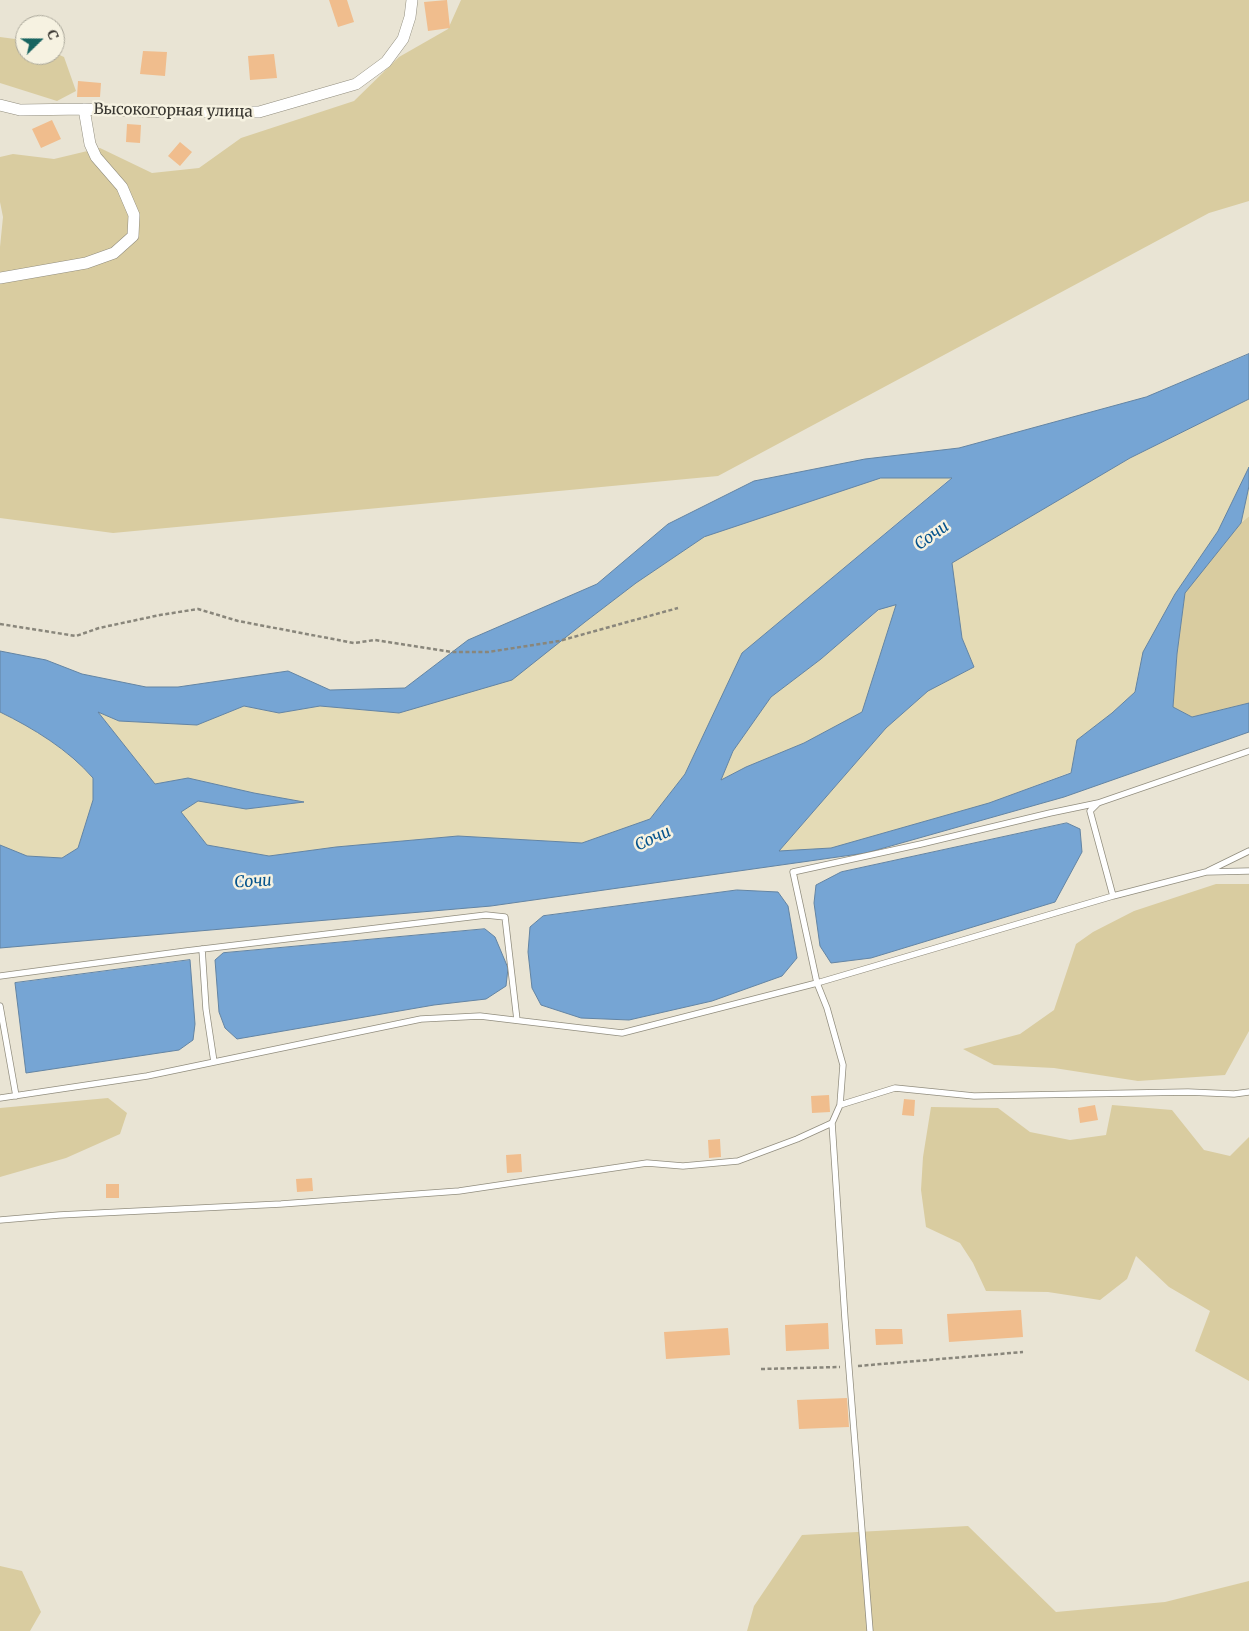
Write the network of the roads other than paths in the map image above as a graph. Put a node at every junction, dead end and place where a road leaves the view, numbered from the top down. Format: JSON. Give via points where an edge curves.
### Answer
{"nodes":[{"id":1,"x":412,"y":0,"type":"edge"},
{"id":2,"x":0,"y":105,"type":"edge"},
{"id":3,"x":84,"y":109,"type":"junction"},
{"id":4,"x":0,"y":278,"type":"edge"},
{"id":5,"x":1249,"y":751,"type":"edge"},
{"id":6,"x":1098,"y":803,"type":"junction"},
{"id":7,"x":1249,"y":851,"type":"edge"},
{"id":8,"x":1249,"y":871,"type":"edge"},
{"id":9,"x":1206,"y":872,"type":"junction"},
{"id":10,"x":1113,"y":896,"type":"junction"},
{"id":11,"x":202,"y":949,"type":"junction"},
{"id":12,"x":0,"y":976,"type":"edge"},
{"id":13,"x":817,"y":983,"type":"junction"},
{"id":14,"x":0,"y":1006,"type":"edge"},
{"id":15,"x":517,"y":1020,"type":"junction"},
{"id":16,"x":214,"y":1062,"type":"junction"},
{"id":17,"x":1249,"y":1092,"type":"edge"},
{"id":18,"x":16,"y":1096,"type":"junction"},
{"id":19,"x":0,"y":1098,"type":"edge"},
{"id":20,"x":840,"y":1105,"type":"junction"},
{"id":21,"x":832,"y":1124,"type":"junction"},
{"id":22,"x":0,"y":1220,"type":"edge"},
{"id":23,"x":870,"y":1631,"type":"edge"}],
"edges":[{"from":1,"to":3,"type":"street","name":"Высокогорная улица","via":[[403,39],[386,62],[356,84],[259,112]]},
{"from":2,"to":3,"type":"street","name":"Высокогорная улица","via":[[20,110]]},
{"from":3,"to":4,"type":"street","via":[[90,144],[96,157],[122,187],[134,215],[133,236],[114,253],[86,262]]},
{"from":5,"to":6,"type":"lane"},
{"from":6,"to":10,"type":"lane","via":[[1090,811]]},
{"from":6,"to":13,"type":"lane","via":[[793,872]]},
{"from":7,"to":9,"type":"lane"},
{"from":8,"to":9,"type":"lane"},
{"from":9,"to":10,"type":"lane"},
{"from":10,"to":13,"type":"lane"},
{"from":11,"to":12,"type":"lane"},
{"from":11,"to":15,"type":"lane","via":[[486,914],[505,917]]},
{"from":11,"to":16,"type":"lane"},
{"from":13,"to":15,"type":"lane","via":[[622,1033]]},
{"from":13,"to":20,"type":"lane","via":[[843,1065]]},
{"from":14,"to":18,"type":"lane"},
{"from":15,"to":16,"type":"lane","via":[[480,1016],[421,1019]]},
{"from":16,"to":18,"type":"lane"},
{"from":17,"to":20,"type":"lane","via":[[974,1096],[895,1088]]},
{"from":18,"to":19,"type":"lane"},
{"from":20,"to":21,"type":"lane"},
{"from":21,"to":22,"type":"lane","via":[[738,1161],[683,1166],[646,1163],[459,1191]]},
{"from":21,"to":23,"type":"lane"}]}
